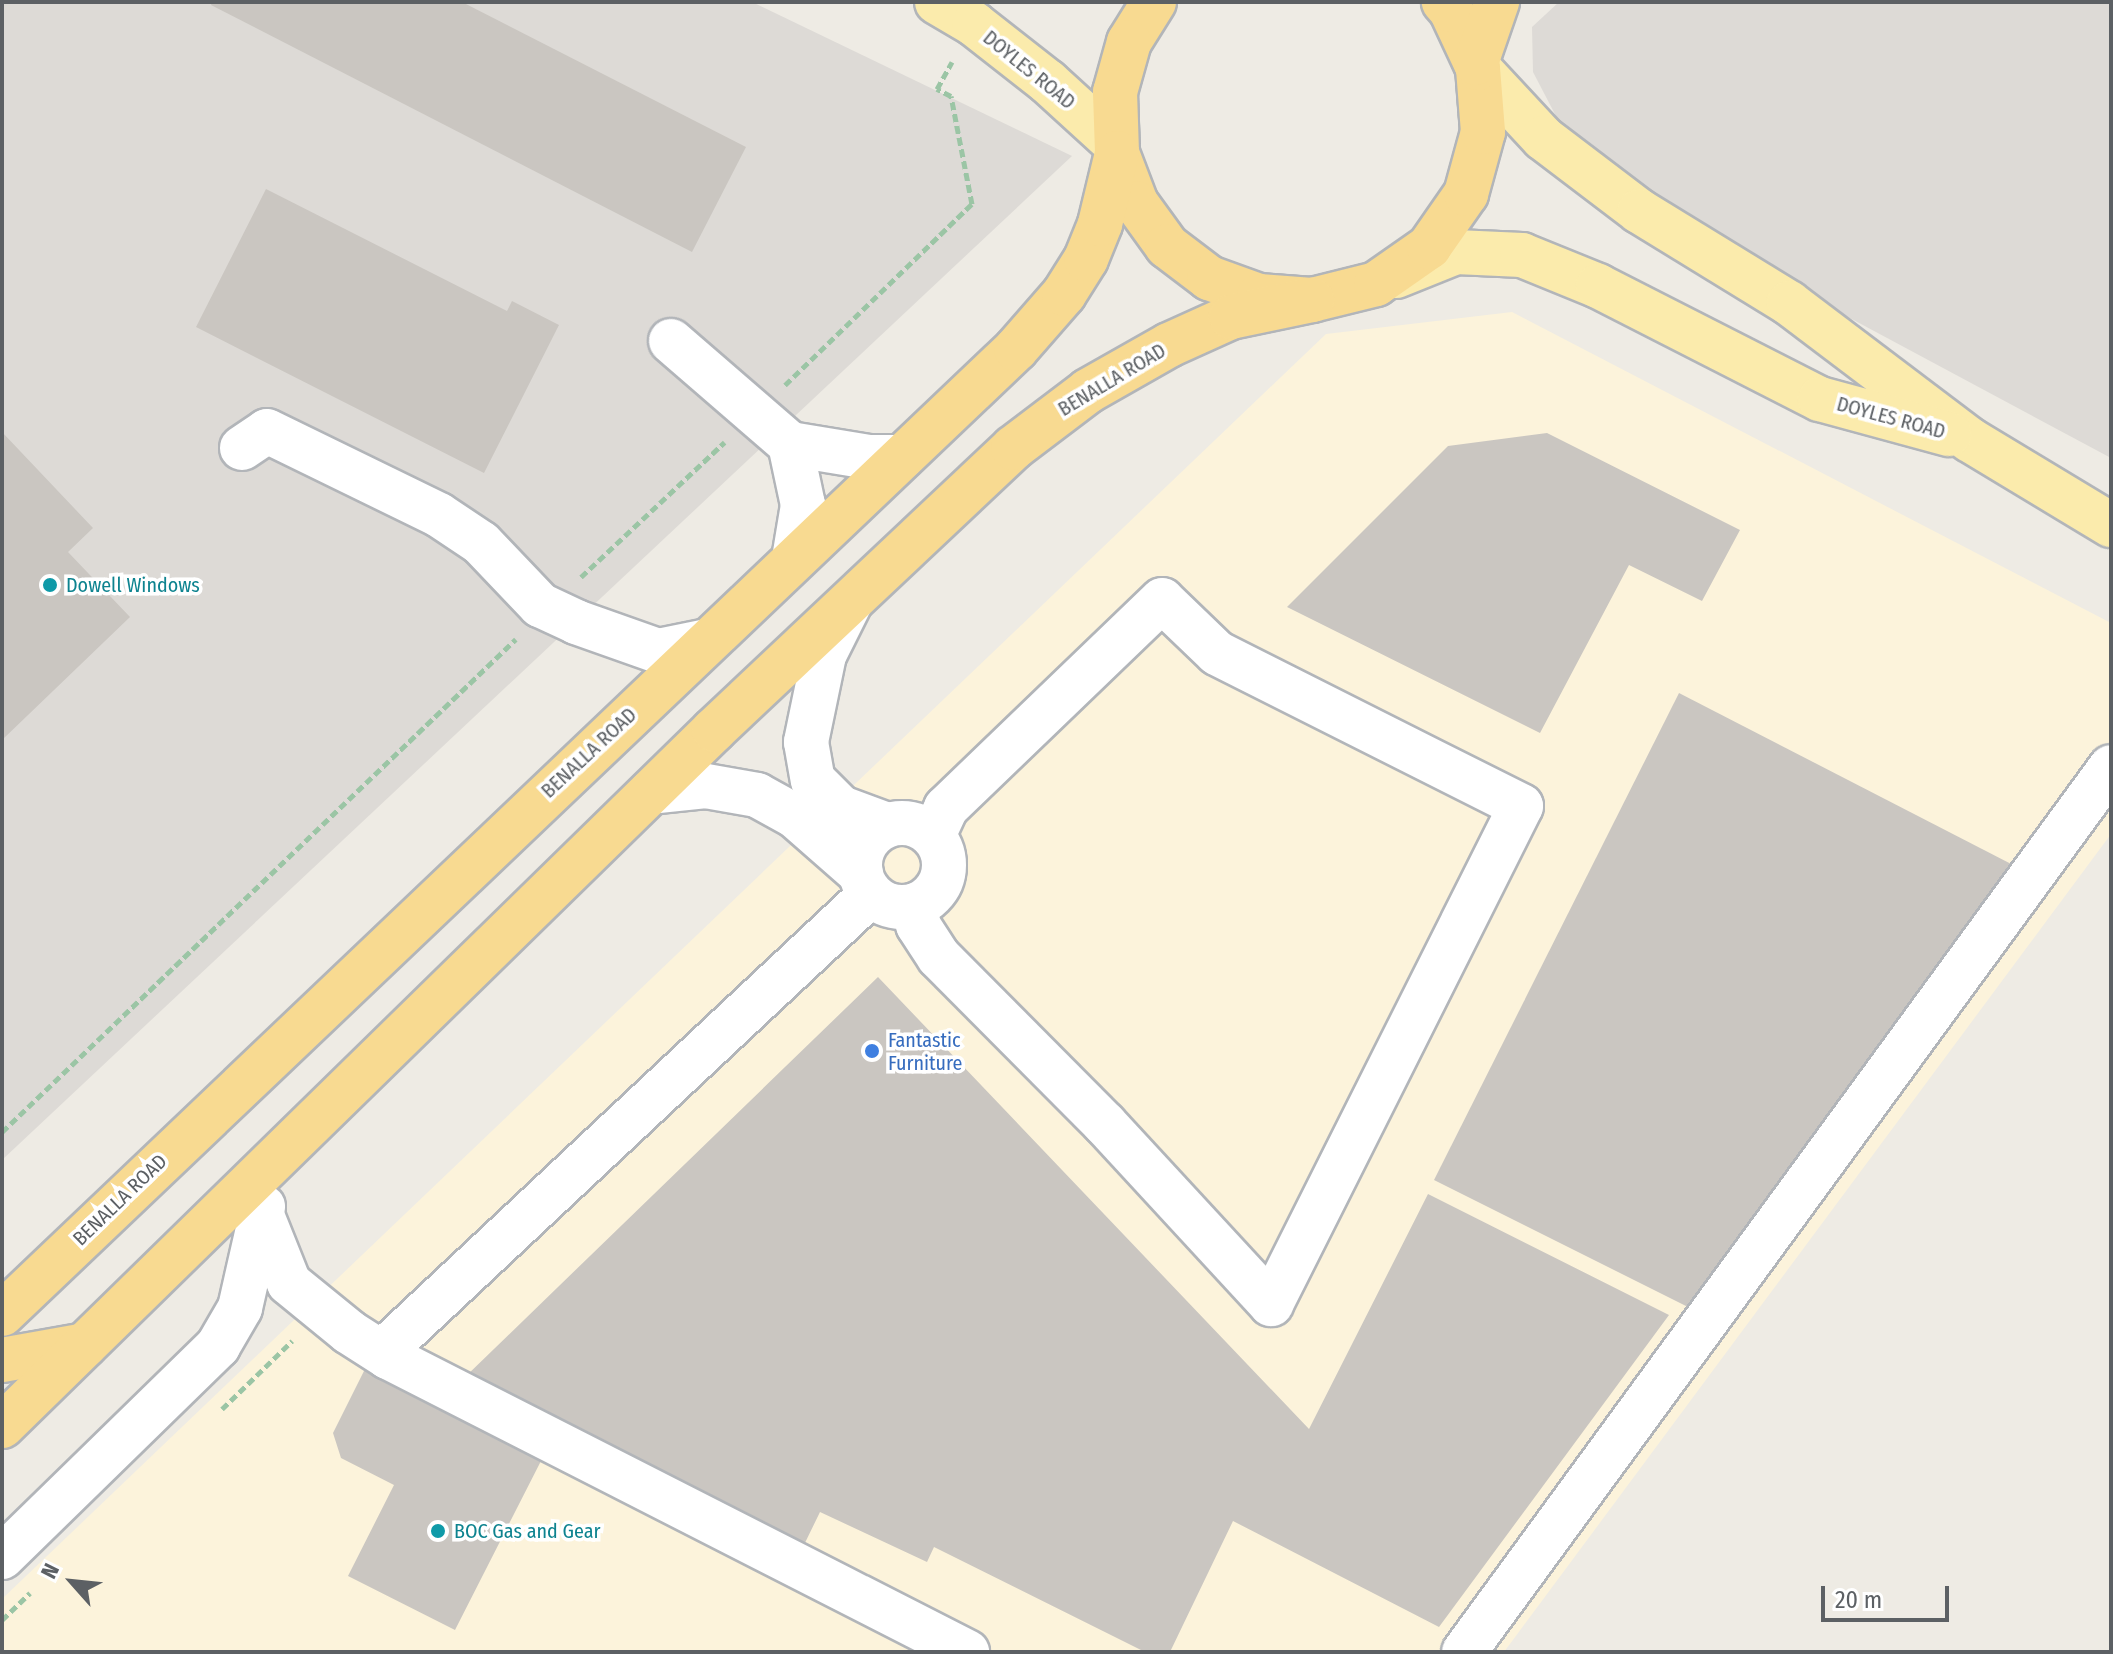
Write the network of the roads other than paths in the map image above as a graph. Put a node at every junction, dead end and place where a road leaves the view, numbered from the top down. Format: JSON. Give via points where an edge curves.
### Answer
{"nodes":[{"id":1,"x":937,"y":2,"type":"edge"},
{"id":2,"x":1154,"y":2,"type":"edge"},
{"id":3,"x":1444,"y":2,"type":"edge"},
{"id":4,"x":1497,"y":2,"type":"edge"},
{"id":5,"x":1477,"y":66,"type":"junction"},
{"id":6,"x":1117,"y":149,"type":"junction"},
{"id":7,"x":1376,"y":284,"type":"junction"},
{"id":8,"x":1312,"y":300,"type":"junction"},
{"id":9,"x":671,"y":341,"type":"dead end"},
{"id":10,"x":1970,"y":440,"type":"junction"},
{"id":11,"x":790,"y":444,"type":"junction"},
{"id":12,"x":242,"y":448,"type":"dead end"},
{"id":13,"x":902,"y":457,"type":"junction"},
{"id":14,"x":2111,"y":525,"type":"edge"},
{"id":15,"x":794,"y":559,"type":"junction"},
{"id":16,"x":853,"y":597,"type":"junction"},
{"id":17,"x":707,"y":641,"type":"junction"},
{"id":18,"x":2111,"y":767,"type":"edge"},
{"id":19,"x":651,"y":792,"type":"junction"},
{"id":20,"x":887,"y":825,"type":"junction"},
{"id":21,"x":933,"y":836,"type":"junction"},
{"id":22,"x":866,"y":884,"type":"junction"},
{"id":23,"x":916,"y":905,"type":"junction"},
{"id":24,"x":285,"y":1149,"type":"junction"},
{"id":25,"x":261,"y":1213,"type":"junction"},
{"id":26,"x":2,"y":1314,"type":"edge"},
{"id":27,"x":85,"y":1345,"type":"junction"},
{"id":28,"x":388,"y":1357,"type":"junction"},
{"id":29,"x":2,"y":1360,"type":"edge"},
{"id":30,"x":2,"y":1426,"type":"edge"},
{"id":31,"x":2,"y":1557,"type":"edge"},
{"id":32,"x":967,"y":1652,"type":"edge"},
{"id":33,"x":1464,"y":1652,"type":"edge"}],
"edges":[{"from":1,"to":6,"type":"main road","name":"DOYLES ROAD","via":[[1048,82]]},
{"from":2,"to":6,"type":"highway","via":[[1129,42],[1115,92]]},
{"from":3,"to":5,"type":"highway"},
{"from":4,"to":5,"type":"highway"},
{"from":5,"to":7,"type":"highway","via":[[1483,132],[1466,194],[1429,247]]},
{"from":5,"to":10,"type":"main road","name":"DOYLES ROAD","via":[[1543,138],[1639,211],[1789,303]]},
{"from":6,"to":8,"type":"highway","via":[[1136,203],[1167,246],[1209,278],[1259,296]]},
{"from":6,"to":13,"type":"highway","name":"BENALLA ROAD","via":[[1100,224],[1064,294],[1016,349]]},
{"from":7,"to":8,"type":"highway","name":"BENALLA ROAD"},
{"from":7,"to":10,"type":"main road","name":"DOYLES ROAD","via":[[1456,252],[1522,255],[1598,286],[1820,399]]},
{"from":8,"to":16,"type":"highway","name":"BENALLA ROAD","via":[[1231,317],[1088,391],[1013,448]]},
{"from":9,"to":11,"type":"lane"},
{"from":10,"to":14,"type":"main road"},
{"from":11,"to":13,"type":"lane"},
{"from":11,"to":15,"type":"lane","via":[[803,505]]},
{"from":12,"to":17,"type":"lane","via":[[267,431],[439,515],[481,543],[540,605],[576,622],[658,651]]},
{"from":13,"to":15,"type":"highway","name":"BENALLA ROAD"},
{"from":15,"to":17,"type":"highway","name":"BENALLA ROAD"},
{"from":16,"to":19,"type":"highway","name":"BENALLA ROAD"},
{"from":16,"to":20,"type":"lane","via":[[824,655],[806,742],[813,780],[841,808]]},
{"from":17,"to":26,"type":"highway","name":"BENALLA ROAD"},
{"from":18,"to":33,"type":"lane"},
{"from":19,"to":22,"type":"lane","via":[[706,786],[757,795],[795,816]]},
{"from":19,"to":24,"type":"highway","name":"BENALLA ROAD"},
{"from":20,"to":21,"type":"lane","via":[[912,823]]},
{"from":20,"to":22,"type":"lane","via":[[862,850]]},
{"from":21,"to":23,"type":"lane","via":[[941,848],[943,875],[938,889]]},
{"from":21,"to":23,"type":"lane","via":[[946,808],[1162,600],[1217,653],[1521,806],[1271,1304],[1105,1124],[939,957],[918,925]]},
{"from":22,"to":23,"type":"lane","via":[[892,906]]},
{"from":22,"to":28,"type":"lane","via":[[393,1342]]},
{"from":24,"to":25,"type":"lane","name":"BENALLA ROAD"},
{"from":24,"to":27,"type":"highway","name":"BENALLA ROAD"},
{"from":25,"to":28,"type":"lane","via":[[289,1283]]},
{"from":25,"to":31,"type":"lane","name":"BENALLA ROAD","via":[[240,1308],[218,1346]]},
{"from":27,"to":29,"type":"highway"},
{"from":27,"to":30,"type":"highway","name":"BENALLA ROAD"},
{"from":28,"to":32,"type":"lane"}]}
